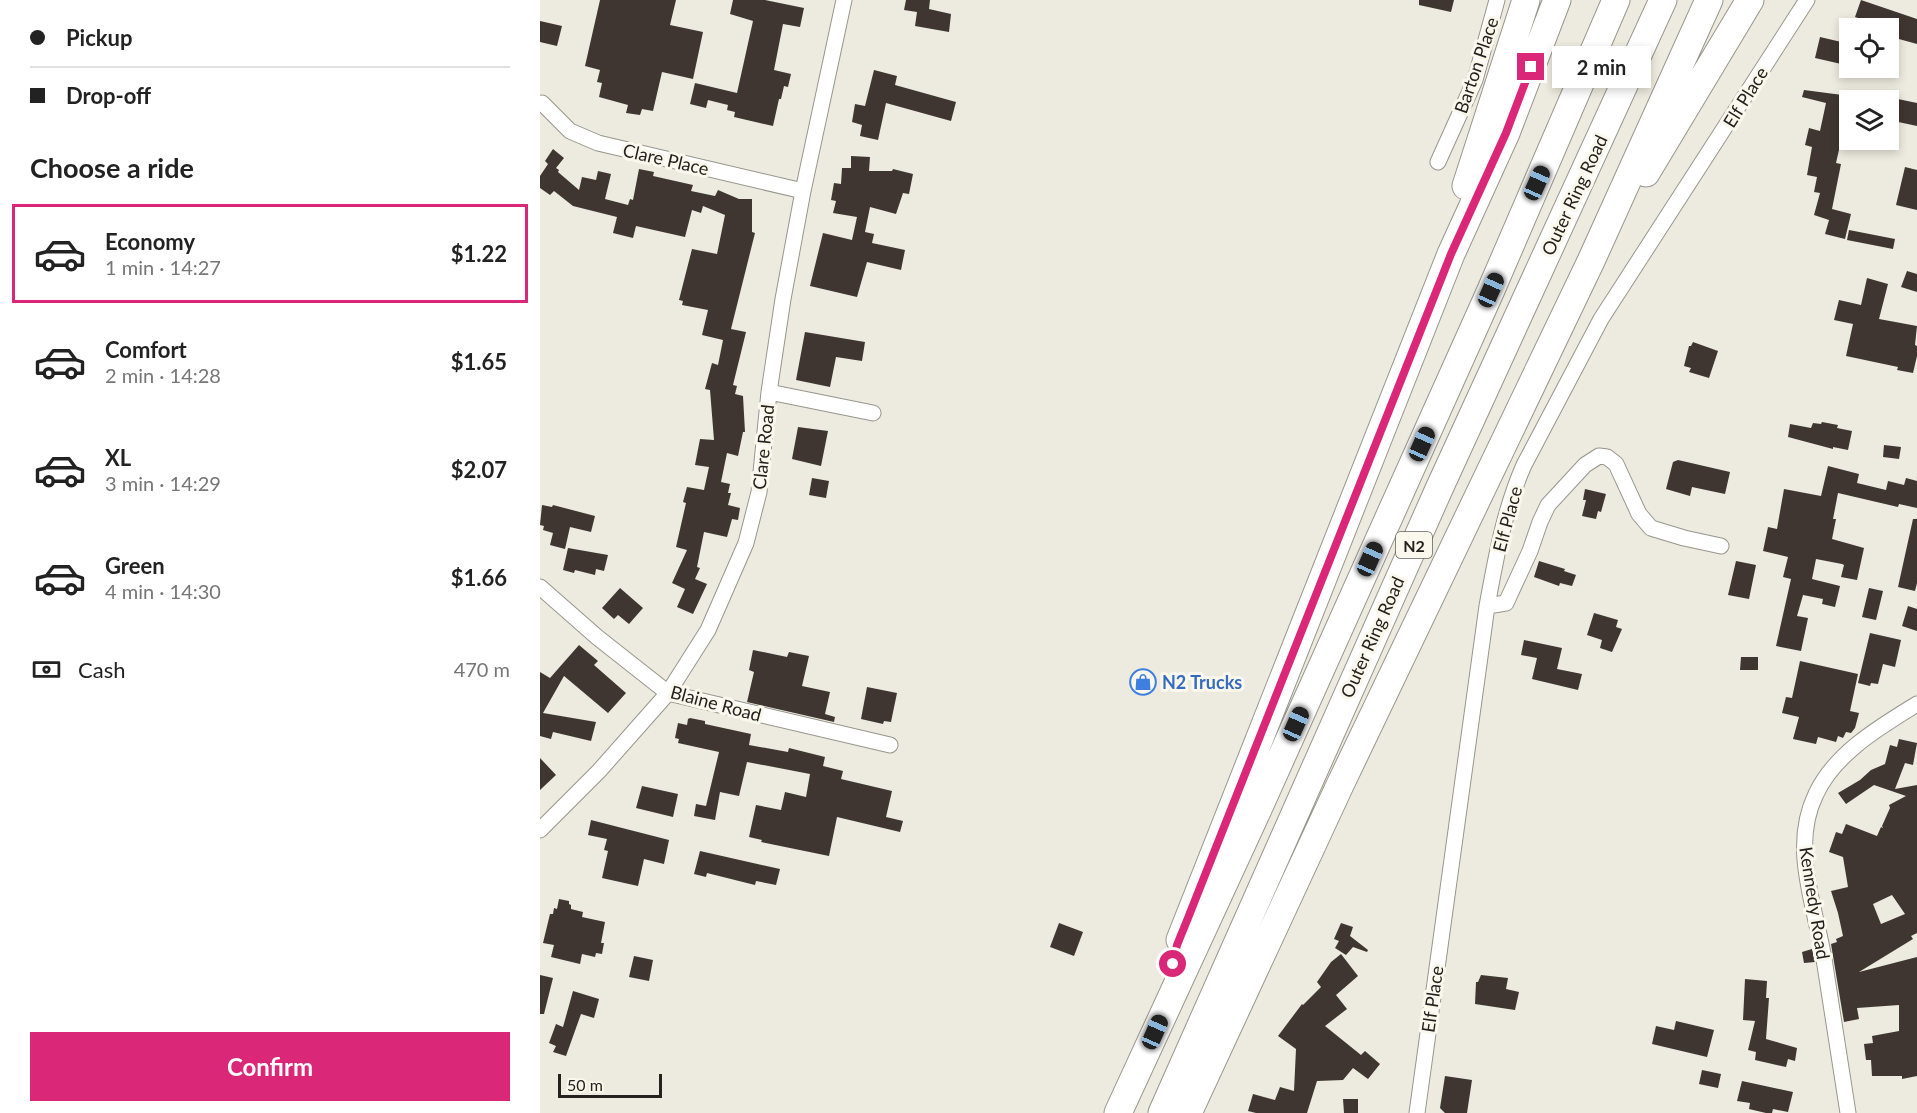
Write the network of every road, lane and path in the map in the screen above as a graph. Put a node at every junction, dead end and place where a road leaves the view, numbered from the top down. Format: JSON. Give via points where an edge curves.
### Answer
{"nodes":[{"id":1,"x":844,"y":0,"type":"edge"},
{"id":2,"x":1497,"y":0,"type":"edge"},
{"id":3,"x":1526,"y":0,"type":"edge"},
{"id":4,"x":1557,"y":0,"type":"edge"},
{"id":5,"x":1616,"y":0,"type":"edge"},
{"id":6,"x":1663,"y":0,"type":"edge"},
{"id":7,"x":1709,"y":0,"type":"edge"},
{"id":8,"x":1750,"y":0,"type":"edge"},
{"id":9,"x":1766,"y":0,"type":"edge"},
{"id":10,"x":1807,"y":0,"type":"edge"},
{"id":11,"x":542,"y":103,"type":"dead end"},
{"id":12,"x":1664,"y":145,"type":"junction"},
{"id":13,"x":1438,"y":162,"type":"dead end"},
{"id":14,"x":803,"y":191,"type":"junction"},
{"id":15,"x":1451,"y":254,"type":"junction"},
{"id":16,"x":1591,"y":261,"type":"junction"},
{"id":17,"x":769,"y":392,"type":"junction"},
{"id":18,"x":873,"y":413,"type":"dead end"},
{"id":19,"x":1721,"y":546,"type":"dead end"},
{"id":20,"x":540,"y":587,"type":"edge"},
{"id":21,"x":1487,"y":606,"type":"junction"},
{"id":22,"x":668,"y":693,"type":"junction"},
{"id":23,"x":1917,"y":704,"type":"edge"},
{"id":24,"x":890,"y":745,"type":"dead end"},
{"id":25,"x":540,"y":830,"type":"edge"},
{"id":26,"x":1164,"y":1012,"type":"junction"},
{"id":27,"x":1118,"y":1113,"type":"edge"},
{"id":28,"x":1162,"y":1113,"type":"edge"},
{"id":29,"x":1188,"y":1113,"type":"edge"},
{"id":30,"x":1417,"y":1113,"type":"edge"},
{"id":31,"x":1848,"y":1113,"type":"edge"}],
"edges":[{"from":1,"to":14,"type":"street","name":"Clare Road"},
{"from":2,"to":13,"type":"street","name":"Barton Place","via":[[1475,80]]},
{"from":3,"to":15,"type":"highway","via":[[1456,218]]},
{"from":4,"to":15,"type":"highway","via":[[1506,133]]},
{"from":5,"to":26,"type":"highway","name":"Outer Ring Road","number":"N2","via":[[1482,310]]},
{"from":6,"to":28,"type":"highway","name":"Outer Ring Road","number":"N2","via":[[1452,459]]},
{"from":7,"to":16,"type":"highway"},
{"from":8,"to":12,"type":"highway"},
{"from":9,"to":12,"type":"highway"},
{"from":10,"to":21,"type":"street","name":"Elf Place","via":[[1601,319],[1513,489]]},
{"from":11,"to":14,"type":"street","name":"Clare Place","via":[[570,131],[598,143]]},
{"from":12,"to":16,"type":"highway"},
{"from":14,"to":17,"type":"street","name":"Clare Road"},
{"from":15,"to":26,"type":"highway","via":[[1177,945]]},
{"from":16,"to":29,"type":"highway"},
{"from":17,"to":18,"type":"street"},
{"from":17,"to":22,"type":"street","name":"Clare Road","via":[[759,492],[746,543],[708,630]]},
{"from":19,"to":21,"type":"street","via":[[1651,528],[1639,514],[1616,465],[1599,456],[1585,465],[1548,505],[1506,603]]},
{"from":20,"to":22,"type":"street","name":"Blaine Road"},
{"from":21,"to":30,"type":"street","name":"Elf Place"},
{"from":22,"to":24,"type":"street","name":"Blaine Road"},
{"from":22,"to":25,"type":"street","name":"Clare Road"},
{"from":23,"to":31,"type":"street","name":"Kennedy Road","via":[[1862,740],[1833,767],[1816,793],[1804,832],[1809,890]]},
{"from":26,"to":27,"type":"highway","name":"Outer Ring Road","number":"N2"}]}
